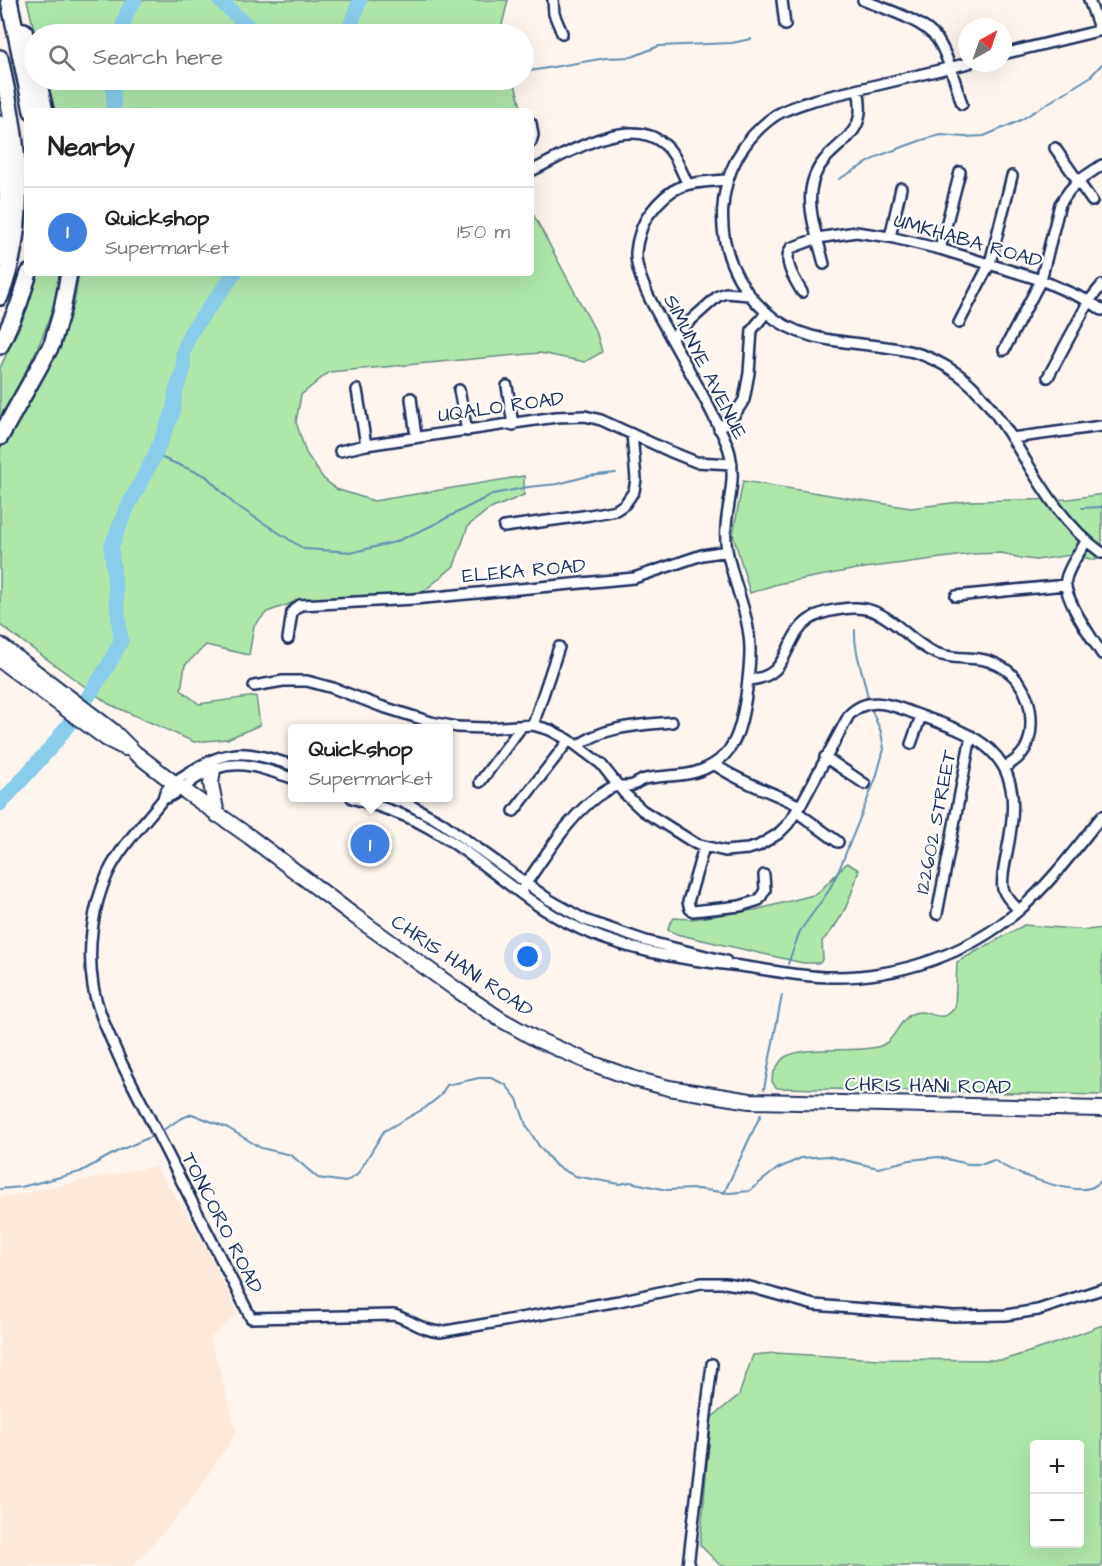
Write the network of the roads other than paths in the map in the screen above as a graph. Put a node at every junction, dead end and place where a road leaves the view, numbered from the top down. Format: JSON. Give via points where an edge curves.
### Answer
{"nodes":[{"id":1,"x":11,"y":0,"type":"edge"},
{"id":2,"x":554,"y":0,"type":"edge"},
{"id":3,"x":782,"y":0,"type":"edge"},
{"id":4,"x":863,"y":0,"type":"edge"},
{"id":5,"x":1089,"y":0,"type":"edge"},
{"id":6,"x":785,"y":25,"type":"dead end"},
{"id":7,"x":1101,"y":31,"type":"edge"},
{"id":8,"x":24,"y":32,"type":"edge"},
{"id":9,"x":562,"y":33,"type":"dead end"},
{"id":10,"x":1012,"y":52,"type":"edge"},
{"id":11,"x":0,"y":58,"type":"edge"},
{"id":12,"x":958,"y":66,"type":"edge"},
{"id":13,"x":949,"y":68,"type":"junction"},
{"id":14,"x":24,"y":69,"type":"edge"},
{"id":15,"x":28,"y":90,"type":"edge"},
{"id":16,"x":40,"y":90,"type":"edge"},
{"id":17,"x":858,"y":90,"type":"junction"},
{"id":18,"x":962,"y":104,"type":"dead end"},
{"id":19,"x":31,"y":108,"type":"edge"},
{"id":20,"x":44,"y":108,"type":"edge"},
{"id":21,"x":0,"y":124,"type":"edge"},
{"id":22,"x":1054,"y":148,"type":"dead end"},
{"id":23,"x":1102,"y":165,"type":"edge"},
{"id":24,"x":534,"y":169,"type":"edge"},
{"id":25,"x":960,"y":172,"type":"dead end"},
{"id":26,"x":1012,"y":176,"type":"dead end"},
{"id":27,"x":727,"y":180,"type":"junction"},
{"id":28,"x":1078,"y":181,"type":"junction"},
{"id":29,"x":687,"y":183,"type":"junction"},
{"id":30,"x":901,"y":188,"type":"dead end"},
{"id":31,"x":1092,"y":201,"type":"dead end"},
{"id":32,"x":890,"y":237,"type":"junction"},
{"id":33,"x":818,"y":238,"type":"junction"},
{"id":34,"x":940,"y":249,"type":"junction"},
{"id":35,"x":0,"y":260,"type":"edge"},
{"id":36,"x":990,"y":263,"type":"junction"},
{"id":37,"x":824,"y":264,"type":"dead end"},
{"id":38,"x":27,"y":276,"type":"edge"},
{"id":39,"x":68,"y":276,"type":"edge"},
{"id":40,"x":1041,"y":280,"type":"junction"},
{"id":41,"x":1102,"y":285,"type":"edge"},
{"id":42,"x":802,"y":292,"type":"dead end"},
{"id":43,"x":749,"y":295,"type":"junction"},
{"id":44,"x":0,"y":297,"type":"edge"},
{"id":45,"x":1089,"y":301,"type":"junction"},
{"id":46,"x":1102,"y":310,"type":"edge"},
{"id":47,"x":766,"y":312,"type":"junction"},
{"id":48,"x":959,"y":323,"type":"dead end"},
{"id":49,"x":670,"y":338,"type":"junction"},
{"id":50,"x":0,"y":346,"type":"edge"},
{"id":51,"x":1004,"y":350,"type":"dead end"},
{"id":52,"x":1048,"y":377,"type":"dead end"},
{"id":53,"x":507,"y":386,"type":"dead end"},
{"id":54,"x":357,"y":390,"type":"dead end"},
{"id":55,"x":459,"y":390,"type":"dead end"},
{"id":56,"x":411,"y":398,"type":"dead end"},
{"id":57,"x":513,"y":425,"type":"junction"},
{"id":58,"x":1102,"y":426,"type":"edge"},
{"id":59,"x":719,"y":429,"type":"junction"},
{"id":60,"x":466,"y":431,"type":"junction"},
{"id":61,"x":632,"y":434,"type":"junction"},
{"id":62,"x":0,"y":437,"type":"edge"},
{"id":63,"x":416,"y":437,"type":"junction"},
{"id":64,"x":1012,"y":438,"type":"junction"},
{"id":65,"x":366,"y":445,"type":"junction"},
{"id":66,"x":340,"y":451,"type":"dead end"},
{"id":67,"x":732,"y":464,"type":"junction"},
{"id":68,"x":504,"y":527,"type":"dead end"},
{"id":69,"x":1086,"y":542,"type":"junction"},
{"id":70,"x":727,"y":550,"type":"junction"},
{"id":71,"x":1102,"y":554,"type":"edge"},
{"id":72,"x":1065,"y":585,"type":"junction"},
{"id":73,"x":956,"y":597,"type":"dead end"},
{"id":74,"x":288,"y":639,"type":"dead end"},
{"id":75,"x":0,"y":645,"type":"edge"},
{"id":76,"x":559,"y":647,"type":"dead end"},
{"id":77,"x":1102,"y":654,"type":"edge"},
{"id":78,"x":0,"y":660,"type":"edge"},
{"id":79,"x":36,"y":680,"type":"junction"},
{"id":80,"x":748,"y":680,"type":"junction"},
{"id":81,"x":254,"y":686,"type":"dead end"},
{"id":82,"x":921,"y":716,"type":"junction"},
{"id":83,"x":672,"y":722,"type":"dead end"},
{"id":84,"x":441,"y":724,"type":"edge"},
{"id":85,"x":533,"y":725,"type":"junction"},
{"id":86,"x":453,"y":726,"type":"edge"},
{"id":87,"x":522,"y":726,"type":"junction"},
{"id":88,"x":970,"y":736,"type":"junction"},
{"id":89,"x":569,"y":740,"type":"junction"},
{"id":90,"x":911,"y":744,"type":"dead end"},
{"id":91,"x":578,"y":746,"type":"junction"},
{"id":92,"x":825,"y":758,"type":"junction"},
{"id":93,"x":288,"y":764,"type":"edge"},
{"id":94,"x":714,"y":765,"type":"junction"},
{"id":95,"x":1005,"y":767,"type":"junction"},
{"id":96,"x":213,"y":769,"type":"junction"},
{"id":97,"x":288,"y":777,"type":"edge"},
{"id":98,"x":480,"y":782,"type":"dead end"},
{"id":99,"x":617,"y":784,"type":"junction"},
{"id":100,"x":865,"y":784,"type":"dead end"},
{"id":101,"x":178,"y":785,"type":"junction"},
{"id":102,"x":365,"y":802,"type":"edge"},
{"id":103,"x":399,"y":802,"type":"edge"},
{"id":104,"x":798,"y":809,"type":"junction"},
{"id":105,"x":514,"y":811,"type":"dead end"},
{"id":106,"x":217,"y":815,"type":"junction"},
{"id":107,"x":1102,"y":816,"type":"edge"},
{"id":108,"x":838,"y":842,"type":"dead end"},
{"id":109,"x":704,"y":847,"type":"junction"},
{"id":110,"x":764,"y":876,"type":"dead end"},
{"id":111,"x":527,"y":883,"type":"junction"},
{"id":112,"x":520,"y":892,"type":"junction"},
{"id":113,"x":1019,"y":910,"type":"junction"},
{"id":114,"x":938,"y":914,"type":"dead end"},
{"id":115,"x":740,"y":966,"type":"junction"},
{"id":116,"x":1102,"y":1109,"type":"edge"},
{"id":117,"x":1102,"y":1289,"type":"edge"},
{"id":118,"x":712,"y":1364,"type":"dead end"},
{"id":119,"x":688,"y":1566,"type":"edge"}],
"edges":[{"from":1,"to":8,"type":"main road"},
{"from":1,"to":14,"type":"main road"},
{"from":2,"to":9,"type":"street","via":[[554,14]]},
{"from":3,"to":6,"type":"street"},
{"from":4,"to":13,"type":"street","via":[[926,28],[938,40]]},
{"from":5,"to":7,"type":"street"},
{"from":7,"to":10,"type":"street"},
{"from":11,"to":44,"type":"main road","via":[[17,147],[19,209]]},
{"from":12,"to":13,"type":"street"},
{"from":13,"to":17,"type":"street"},
{"from":13,"to":18,"type":"street"},
{"from":15,"to":19,"type":"main road"},
{"from":16,"to":20,"type":"main road"},
{"from":17,"to":27,"type":"street","via":[[778,114],[746,145]]},
{"from":17,"to":33,"type":"street","via":[[861,111],[857,126],[821,164],[812,183],[811,203]]},
{"from":21,"to":35,"type":"main road","via":[[8,191]]},
{"from":22,"to":28,"type":"street"},
{"from":23,"to":28,"type":"street"},
{"from":24,"to":29,"type":"street","via":[[581,145],[632,133],[649,135],[664,144]]},
{"from":25,"to":34,"type":"street"},
{"from":26,"to":36,"type":"street"},
{"from":27,"to":29,"type":"street","name":"SIMUNYE AVENUE"},
{"from":27,"to":43,"type":"street","via":[[722,206],[724,241],[735,272]]},
{"from":28,"to":31,"type":"street"},
{"from":28,"to":40,"type":"street","via":[[1060,204]]},
{"from":29,"to":49,"type":"street","name":"SIMUNYE AVENUE","via":[[659,201],[646,218],[636,254],[644,288]]},
{"from":30,"to":32,"type":"street"},
{"from":32,"to":33,"type":"street","name":"UMKHABA ROAD","via":[[856,232]]},
{"from":32,"to":34,"type":"street","name":"UMKHABA ROAD"},
{"from":33,"to":37,"type":"street"},
{"from":33,"to":42,"type":"street","name":"UMKHABA ROAD","via":[[788,251],[788,264]]},
{"from":34,"to":36,"type":"street","name":"UMKHABA ROAD"},
{"from":36,"to":40,"type":"street","name":"UMKHABA ROAD"},
{"from":36,"to":48,"type":"street"},
{"from":38,"to":50,"type":"main road"},
{"from":39,"to":62,"type":"main road","via":[[52,344]]},
{"from":40,"to":45,"type":"street","name":"UMKHABA ROAD"},
{"from":40,"to":51,"type":"street"},
{"from":41,"to":45,"type":"street"},
{"from":43,"to":47,"type":"street"},
{"from":43,"to":49,"type":"street","via":[[718,296]]},
{"from":45,"to":46,"type":"street","name":"UMKHABA ROAD"},
{"from":45,"to":52,"type":"street"},
{"from":47,"to":59,"type":"street","via":[[752,330],[744,400]]},
{"from":47,"to":64,"type":"street","via":[[789,327],[818,338],[915,352],[936,361],[979,392]]},
{"from":49,"to":59,"type":"street","name":"SIMUNYE AVENUE"},
{"from":53,"to":57,"type":"street"},
{"from":54,"to":65,"type":"street"},
{"from":55,"to":60,"type":"street"},
{"from":56,"to":63,"type":"street"},
{"from":57,"to":60,"type":"street","name":"UQALO ROAD"},
{"from":57,"to":61,"type":"street","name":"UQALO ROAD","via":[[585,416]]},
{"from":58,"to":64,"type":"street"},
{"from":59,"to":67,"type":"street","name":"SIMUNYE AVENUE"},
{"from":60,"to":63,"type":"street","name":"UQALO ROAD"},
{"from":61,"to":67,"type":"street","name":"UQALO ROAD","via":[[696,462]]},
{"from":61,"to":68,"type":"street","via":[[636,479],[634,491],[625,504],[616,510],[590,515]]},
{"from":63,"to":65,"type":"street","name":"UQALO ROAD"},
{"from":64,"to":69,"type":"street","via":[[1057,510]]},
{"from":65,"to":66,"type":"street","name":"UQALO ROAD"},
{"from":67,"to":70,"type":"street","name":"SIMUNYE AVENUE"},
{"from":69,"to":71,"type":"street"},
{"from":69,"to":72,"type":"street"},
{"from":70,"to":74,"type":"street","name":"ELEKA ROAD","via":[[634,578],[414,599],[300,605],[293,608]]},
{"from":70,"to":80,"type":"street","name":"SIMUNYE AVENUE","via":[[749,630]]},
{"from":72,"to":73,"type":"street"},
{"from":72,"to":77,"type":"street"},
{"from":75,"to":79,"type":"main road","name":"CHRIS HANI ROAD"},
{"from":76,"to":85,"type":"street"},
{"from":78,"to":79,"type":"main road","name":"CHRIS HANI ROAD"},
{"from":79,"to":101,"type":"main road","name":"CHRIS HANI ROAD"},
{"from":80,"to":94,"type":"street","name":"SIMUNYE AVENUE","via":[[739,732]]},
{"from":80,"to":95,"type":"street","via":[[760,680],[774,672],[801,628],[816,616],[849,609],[874,611],[943,657],[996,664],[1019,682],[1030,706],[1030,739],[1021,757]]},
{"from":81,"to":84,"type":"street","via":[[307,681]]},
{"from":82,"to":88,"type":"street"},
{"from":82,"to":90,"type":"street"},
{"from":82,"to":92,"type":"street","via":[[887,704],[862,705],[844,722]]},
{"from":83,"to":91,"type":"street","via":[[613,730],[586,739]]},
{"from":85,"to":87,"type":"street"},
{"from":85,"to":89,"type":"street"},
{"from":86,"to":87,"type":"street"},
{"from":87,"to":98,"type":"street"},
{"from":88,"to":95,"type":"street","via":[[993,752]]},
{"from":88,"to":114,"type":"street","name":"122602 STREET"},
{"from":89,"to":91,"type":"street"},
{"from":89,"to":105,"type":"street"},
{"from":91,"to":99,"type":"street","via":[[608,770]]},
{"from":92,"to":100,"type":"street"},
{"from":92,"to":104,"type":"street"},
{"from":93,"to":101,"type":"street","via":[[232,753],[210,760]]},
{"from":94,"to":99,"type":"street","via":[[694,773],[645,779],[631,786]]},
{"from":94,"to":104,"type":"street"},
{"from":95,"to":113,"type":"street","via":[[1014,810],[1003,888]]},
{"from":96,"to":97,"type":"street","via":[[249,765]]},
{"from":96,"to":101,"type":"street"},
{"from":96,"to":106,"type":"main road","via":[[211,784]]},
{"from":99,"to":109,"type":"street","via":[[642,810]]},
{"from":99,"to":111,"type":"street","via":[[583,808]]},
{"from":101,"to":106,"type":"main road","name":"CHRIS HANI ROAD"},
{"from":101,"to":117,"type":"street","name":"TONCORO ROAD","via":[[119,855],[100,893],[90,943],[93,987],[115,1047],[251,1318],[394,1316],[430,1332],[440,1332],[701,1283],[750,1287],[814,1305],[954,1316],[1006,1315],[1038,1310]]},
{"from":102,"to":112,"type":"street","via":[[422,824]]},
{"from":103,"to":111,"type":"street","via":[[441,822]]},
{"from":104,"to":108,"type":"street"},
{"from":104,"to":109,"type":"street","via":[[778,834],[758,846],[736,851]]},
{"from":106,"to":116,"type":"main road","name":"CHRIS HANI ROAD","via":[[500,1019],[536,1039],[635,1079],[750,1101]]},
{"from":107,"to":113,"type":"street"},
{"from":109,"to":110,"type":"street","via":[[688,902],[693,911],[759,900],[765,890]]},
{"from":111,"to":112,"type":"street"},
{"from":111,"to":115,"type":"street","via":[[585,920]]},
{"from":112,"to":115,"type":"street","via":[[560,919],[618,944],[693,961]]},
{"from":113,"to":115,"type":"street","via":[[956,951],[899,970],[828,977]]},
{"from":118,"to":119,"type":"street"}]}
